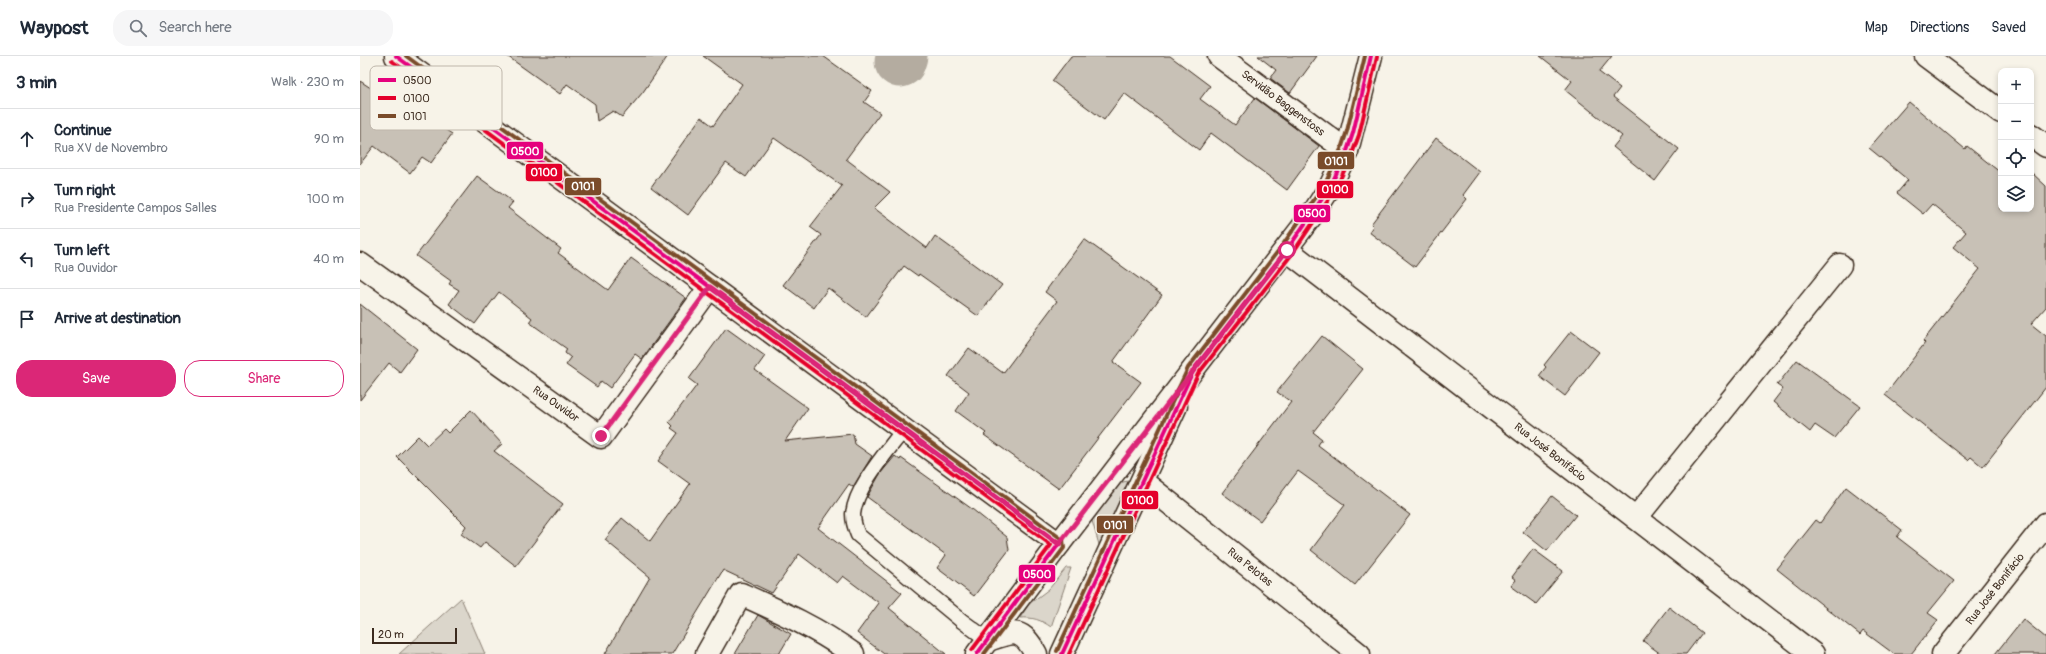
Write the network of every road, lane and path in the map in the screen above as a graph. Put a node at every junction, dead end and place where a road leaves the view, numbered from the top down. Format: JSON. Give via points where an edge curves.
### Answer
{"nodes":[{"id":1,"x":1219,"y":56,"type":"edge"},
{"id":2,"x":1371,"y":56,"type":"edge"},
{"id":3,"x":1926,"y":56,"type":"edge"},
{"id":4,"x":403,"y":58,"type":"edge"},
{"id":5,"x":414,"y":66,"type":"edge"},
{"id":6,"x":1998,"y":110,"type":"edge"},
{"id":7,"x":500,"y":130,"type":"edge"},
{"id":8,"x":2034,"y":137,"type":"edge"},
{"id":9,"x":2046,"y":146,"type":"edge"},
{"id":10,"x":1347,"y":151,"type":"junction"},
{"id":11,"x":1287,"y":250,"type":"junction"},
{"id":12,"x":360,"y":264,"type":"edge"},
{"id":13,"x":1840,"y":265,"type":"dead end"},
{"id":14,"x":710,"y":287,"type":"junction"},
{"id":15,"x":1192,"y":371,"type":"junction"},
{"id":16,"x":904,"y":429,"type":"junction"},
{"id":17,"x":1142,"y":481,"type":"junction"},
{"id":18,"x":1636,"y":518,"type":"junction"},
{"id":19,"x":2046,"y":524,"type":"edge"},
{"id":20,"x":1059,"y":544,"type":"junction"},
{"id":21,"x":983,"y":647,"type":"edge"},
{"id":22,"x":708,"y":654,"type":"edge"},
{"id":23,"x":853,"y":654,"type":"edge"},
{"id":24,"x":1036,"y":654,"type":"edge"},
{"id":25,"x":1062,"y":654,"type":"edge"},
{"id":26,"x":1359,"y":654,"type":"edge"},
{"id":27,"x":1813,"y":654,"type":"edge"},
{"id":28,"x":1943,"y":654,"type":"edge"}],
"edges":[{"from":1,"to":10,"type":"street","name":"Servidão Baggenstoss"},
{"from":2,"to":10,"type":"street"},
{"from":3,"to":6,"type":"street"},
{"from":4,"to":5,"type":"street"},
{"from":7,"to":14,"type":"street"},
{"from":8,"to":9,"type":"street"},
{"from":10,"to":11,"type":"street","via":[[1330,187]]},
{"from":11,"to":15,"type":"street"},
{"from":11,"to":18,"type":"street","name":"Rua José Bonifácio"},
{"from":12,"to":14,"type":"street","name":"Rua Ouvidor","via":[[601,436]]},
{"from":13,"to":18,"type":"street"},
{"from":14,"to":16,"type":"street"},
{"from":15,"to":17,"type":"street"},
{"from":15,"to":20,"type":"street"},
{"from":16,"to":20,"type":"street"},
{"from":16,"to":21,"type":"lane","via":[[860,491],[853,522],[858,535],[962,621]]},
{"from":17,"to":25,"type":"street"},
{"from":17,"to":26,"type":"street","name":"Rua Pelotas"},
{"from":18,"to":27,"type":"street","name":"Rua José Bonifácio"},
{"from":19,"to":28,"type":"street","name":"Rua José Bonifácio"},
{"from":20,"to":21,"type":"street"},
{"from":21,"to":24,"type":"street","via":[[1007,633],[1018,633],[1028,640]]},
{"from":22,"to":23,"type":"street","via":[[741,594],[798,619],[826,634]]}]}
